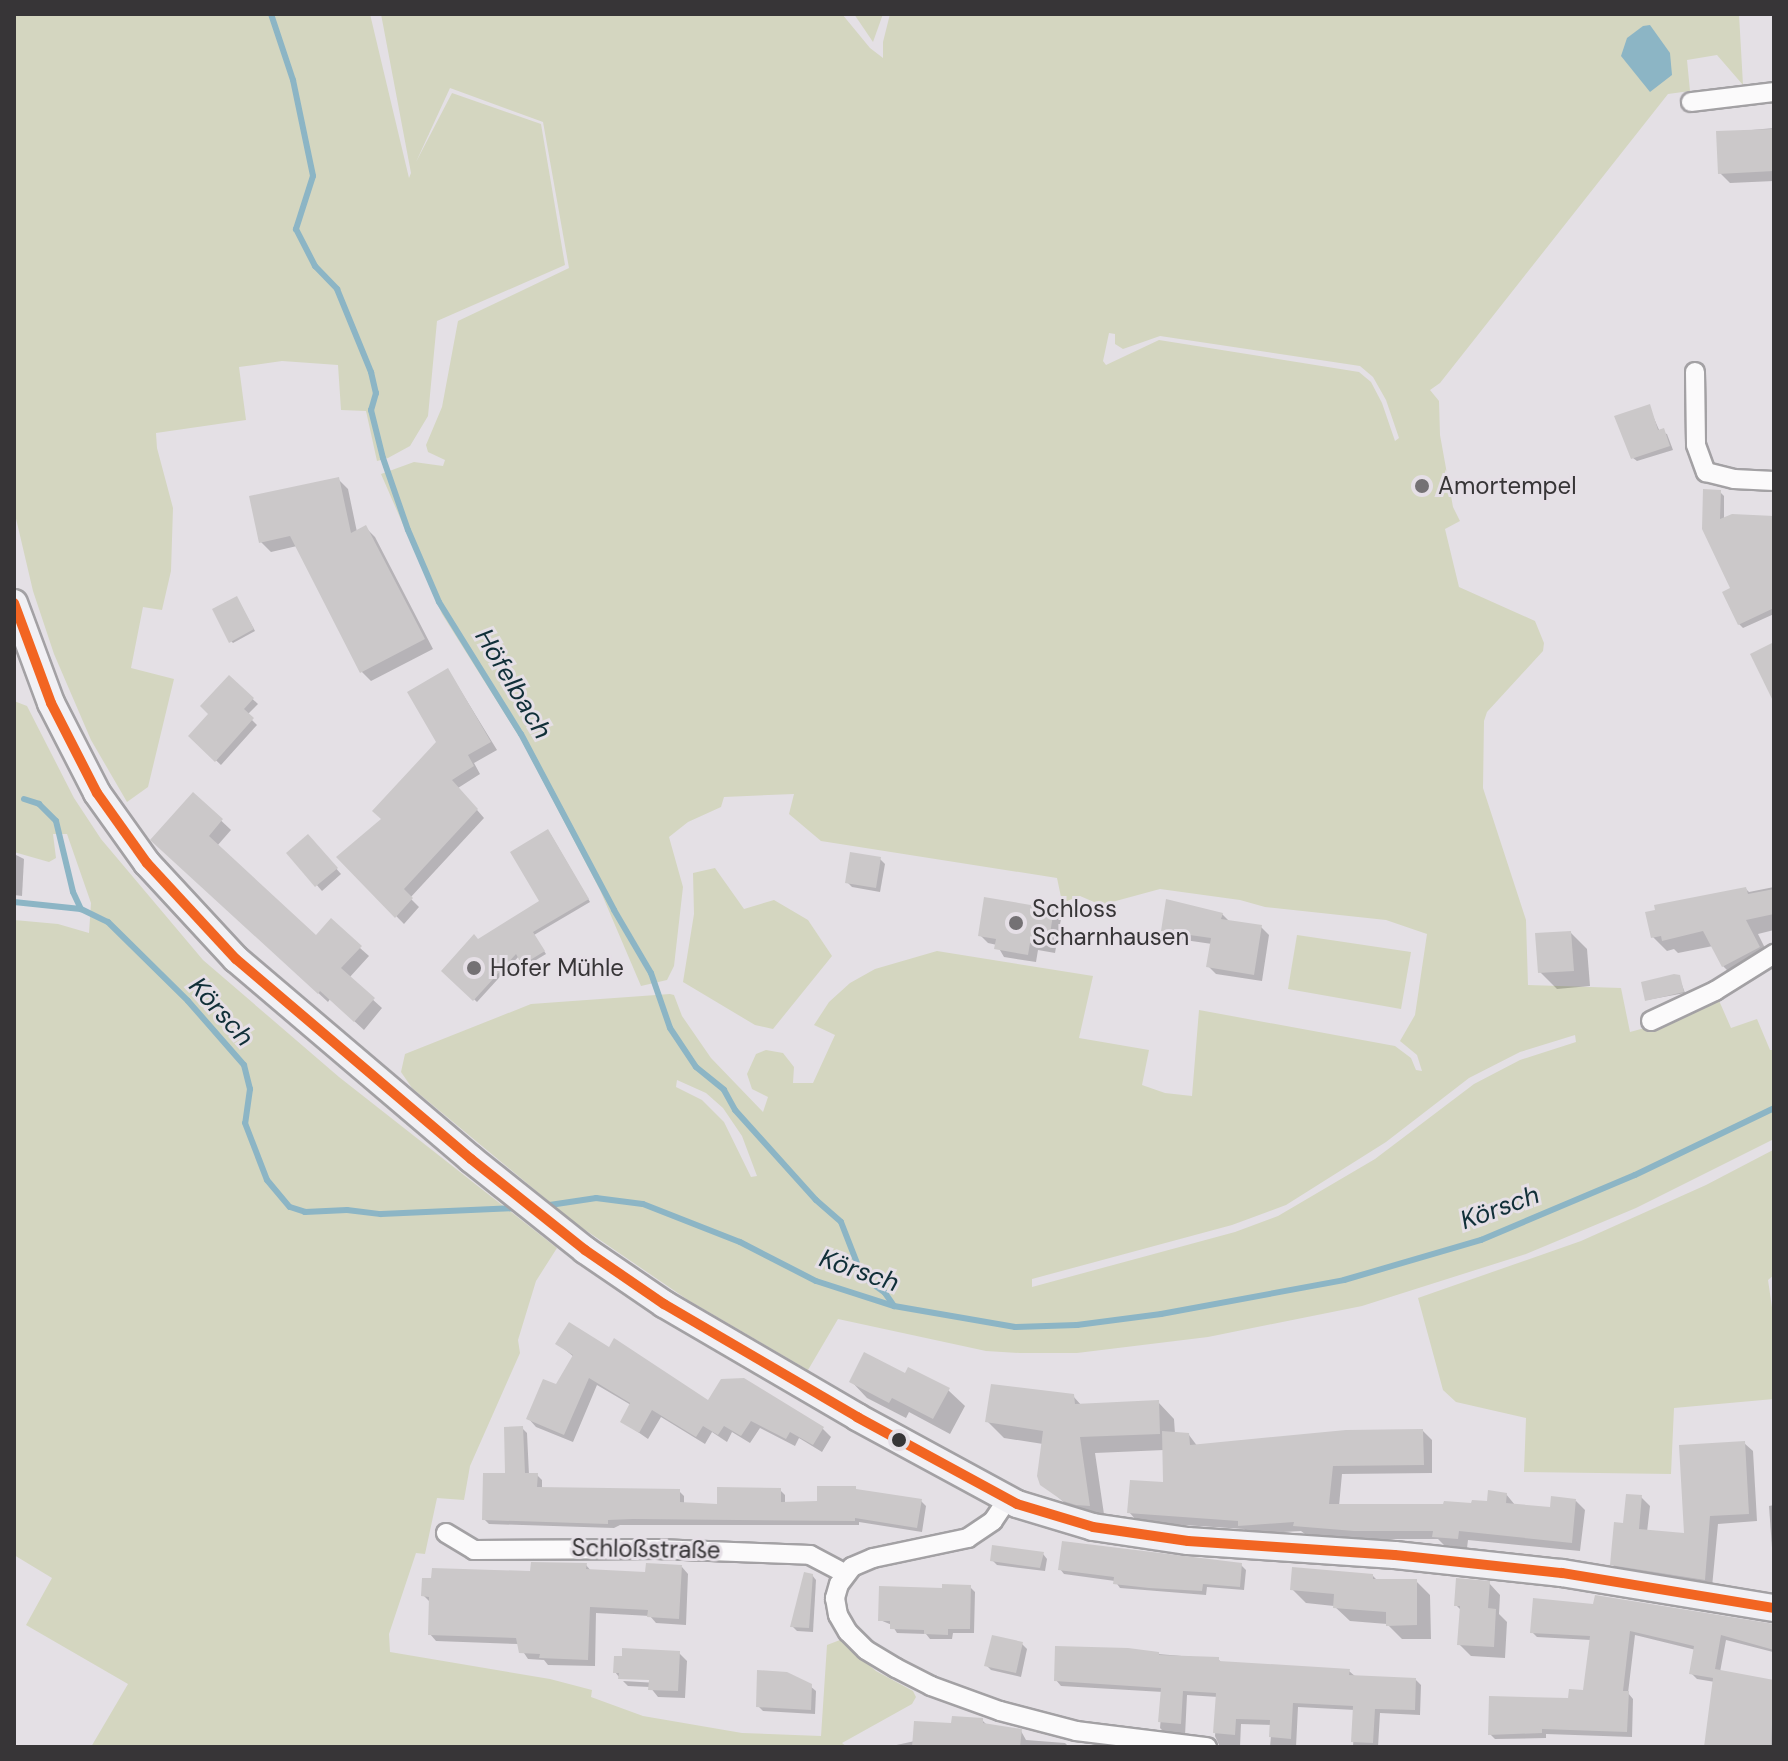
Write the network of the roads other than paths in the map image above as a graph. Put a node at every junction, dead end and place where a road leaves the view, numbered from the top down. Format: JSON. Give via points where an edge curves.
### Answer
{"nodes":[{"id":1,"x":1774,"y":92,"type":"edge"},
{"id":2,"x":1691,"y":102,"type":"dead end"},
{"id":3,"x":1695,"y":372,"type":"dead end"},
{"id":4,"x":1774,"y":481,"type":"edge"},
{"id":5,"x":14,"y":603,"type":"edge"},
{"id":6,"x":1774,"y":954,"type":"edge"},
{"id":7,"x":1651,"y":1021,"type":"dead end"},
{"id":8,"x":1007,"y":1500,"type":"junction"},
{"id":9,"x":446,"y":1533,"type":"dead end"},
{"id":10,"x":846,"y":1574,"type":"junction"},
{"id":11,"x":1774,"y":1608,"type":"edge"},
{"id":12,"x":1207,"y":1747,"type":"edge"}],
"edges":[{"from":1,"to":2,"type":"street"},
{"from":3,"to":4,"type":"street","via":[[1696,445],[1706,472]]},
{"from":5,"to":8,"type":"main road","via":[[41,680],[76,755],[119,826],[154,871],[253,975],[497,1180],[625,1278]]},
{"from":6,"to":7,"type":"street","via":[[1715,991]]},
{"from":8,"to":10,"type":"street","via":[[993,1521],[968,1538],[868,1559]]},
{"from":8,"to":11,"type":"main road","via":[[1071,1522],[1148,1537],[1562,1573]]},
{"from":9,"to":10,"type":"street","name":"Schloßstraße","via":[[474,1550],[810,1555]]},
{"from":10,"to":12,"type":"street","via":[[835,1602],[848,1632],[871,1654],[931,1686],[1076,1731]]}]}
